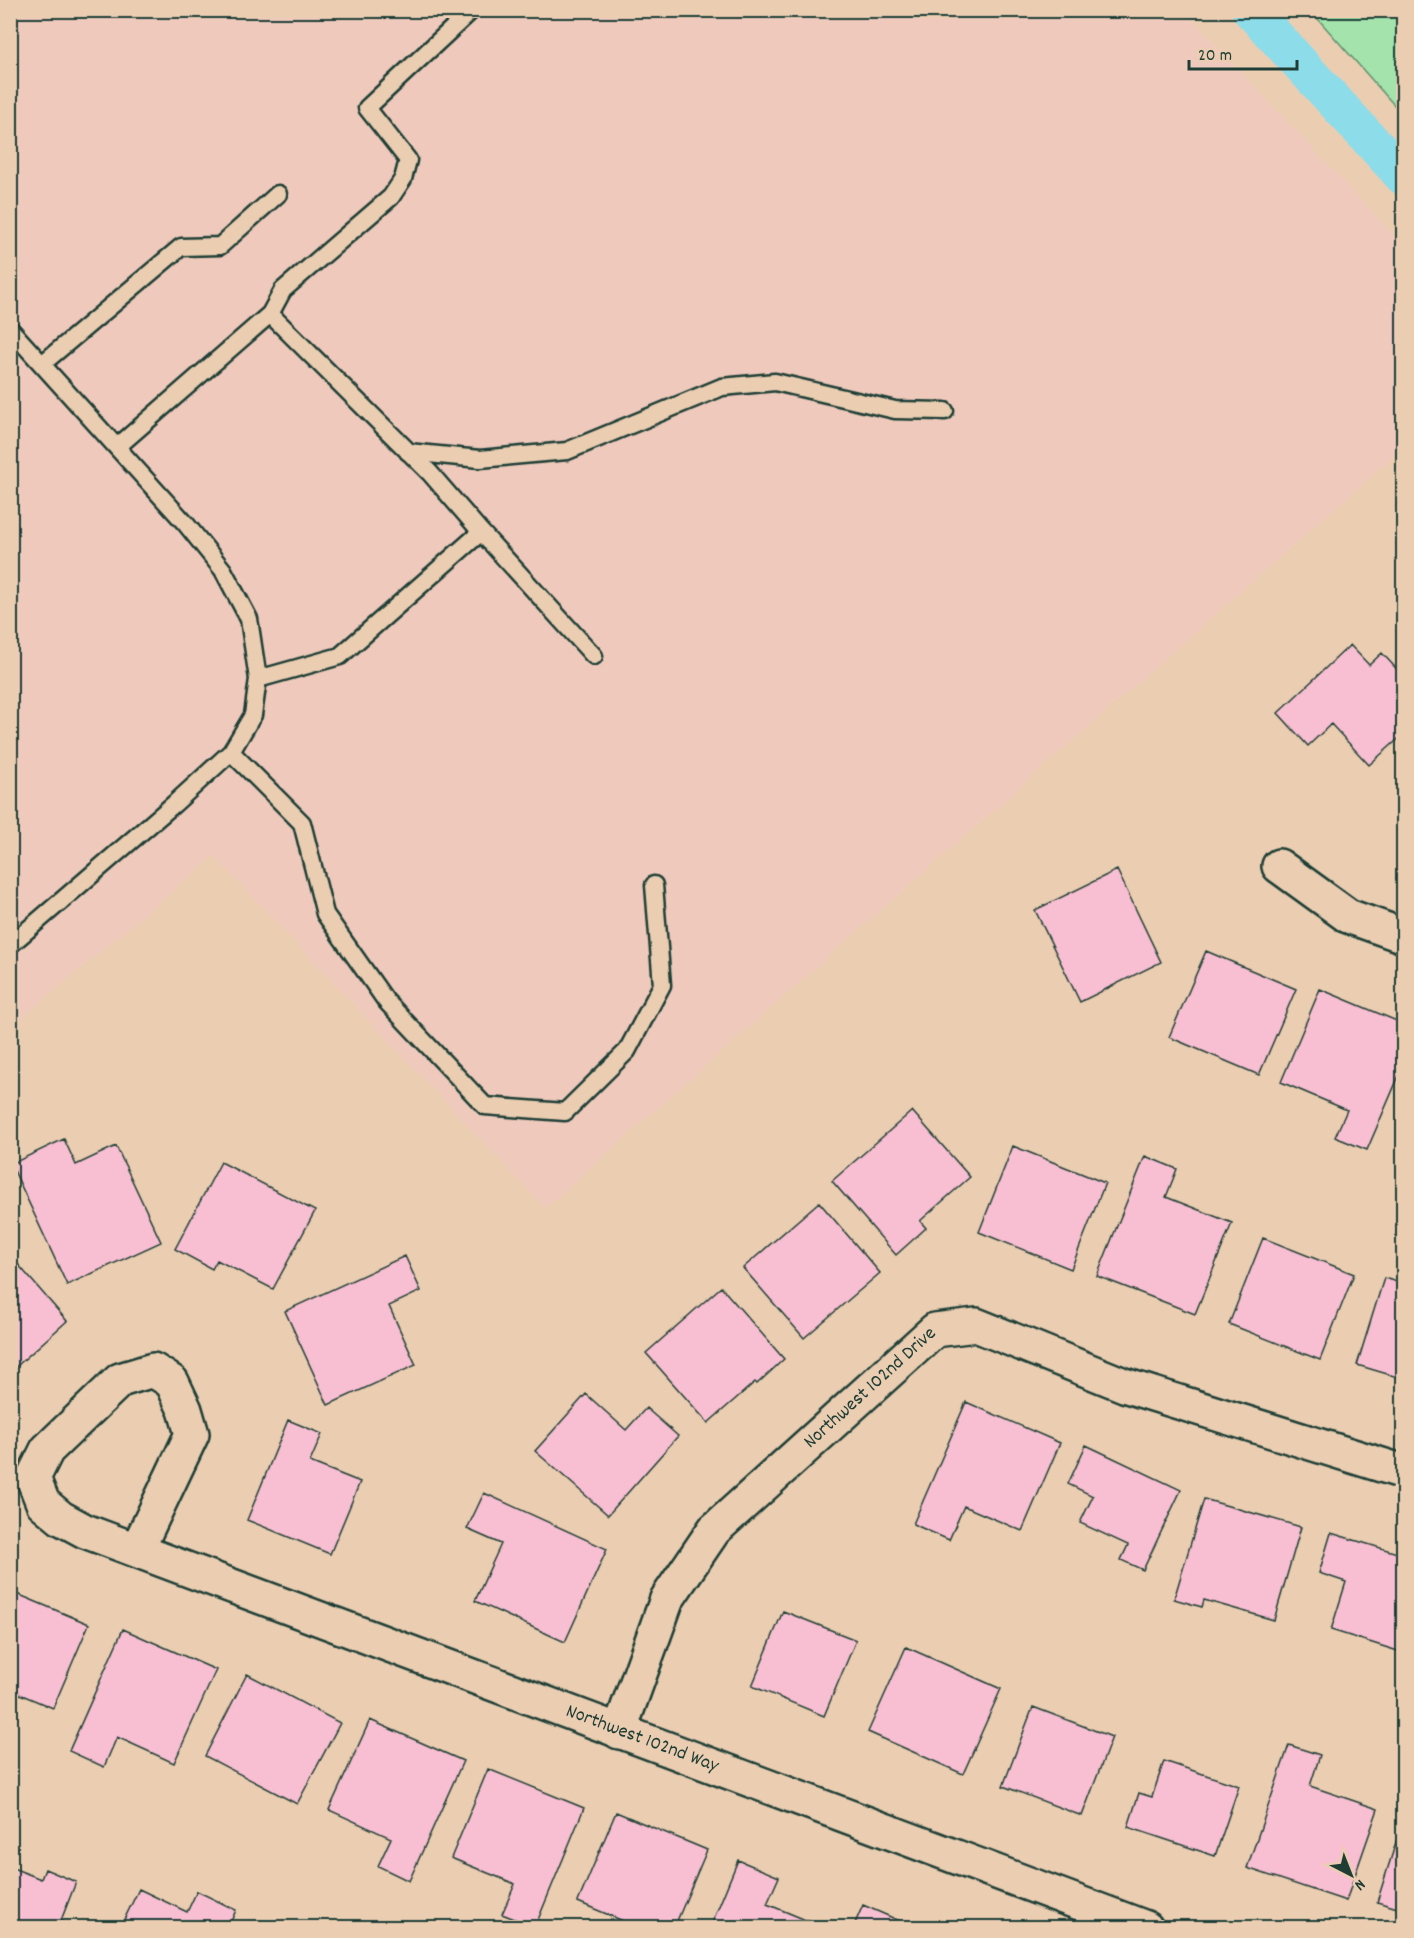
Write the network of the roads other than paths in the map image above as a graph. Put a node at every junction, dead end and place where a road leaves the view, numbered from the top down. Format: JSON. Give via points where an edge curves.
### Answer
{"nodes":[{"id":1,"x":472,"y":10,"type":"edge"},
{"id":2,"x":278,"y":194,"type":"dead end"},
{"id":3,"x":270,"y":314,"type":"junction"},
{"id":4,"x":10,"y":329,"type":"edge"},
{"id":5,"x":42,"y":364,"type":"junction"},
{"id":6,"x":945,"y":411,"type":"dead end"},
{"id":7,"x":117,"y":447,"type":"junction"},
{"id":8,"x":408,"y":452,"type":"junction"},
{"id":9,"x":480,"y":532,"type":"junction"},
{"id":10,"x":594,"y":656,"type":"dead end"},
{"id":11,"x":258,"y":679,"type":"junction"},
{"id":12,"x":231,"y":752,"type":"junction"},
{"id":13,"x":1280,"y":866,"type":"dead end"},
{"id":14,"x":654,"y":885,"type":"dead end"},
{"id":15,"x":1404,"y":936,"type":"edge"},
{"id":16,"x":10,"y":945,"type":"edge"},
{"id":17,"x":1404,"y":1472,"type":"edge"},
{"id":18,"x":137,"y":1550,"type":"junction"},
{"id":19,"x":619,"y":1732,"type":"junction"},
{"id":20,"x":1146,"y":1928,"type":"edge"}],
"edges":[{"from":1,"to":3,"type":"lane","via":[[367,108],[408,160],[403,179],[391,197],[283,290]]},
{"from":2,"to":5,"type":"lane","via":[[220,246],[181,247]]},
{"from":3,"to":7,"type":"lane"},
{"from":3,"to":8,"type":"lane"},
{"from":4,"to":5,"type":"lane"},
{"from":5,"to":7,"type":"lane"},
{"from":6,"to":8,"type":"lane","via":[[896,410],[775,382],[722,387],[567,451],[480,459]]},
{"from":7,"to":11,"type":"lane","via":[[223,570],[249,619]]},
{"from":8,"to":9,"type":"lane"},
{"from":9,"to":10,"type":"lane"},
{"from":9,"to":11,"type":"lane","via":[[340,656]]},
{"from":11,"to":12,"type":"lane","via":[[253,715]]},
{"from":12,"to":14,"type":"lane","via":[[302,824],[325,914],[386,1001],[485,1106],[565,1112],[627,1051],[662,986]]},
{"from":12,"to":16,"type":"lane"},
{"from":13,"to":15,"type":"street","via":[[1348,916]]},
{"from":17,"to":19,"type":"street","name":"Northwest 102nd Drive","via":[[1124,1385],[976,1325],[935,1330],[714,1530],[667,1599]]},
{"from":18,"to":18,"type":"street","name":"Northwest 102nd Way","via":[[192,1434],[172,1382],[153,1370],[120,1380],[47,1450],[33,1478],[43,1503],[61,1518],[85,1532]]},
{"from":18,"to":19,"type":"street","name":"Northwest 102nd Way"},
{"from":19,"to":20,"type":"street","name":"Northwest 102nd Way"}]}
